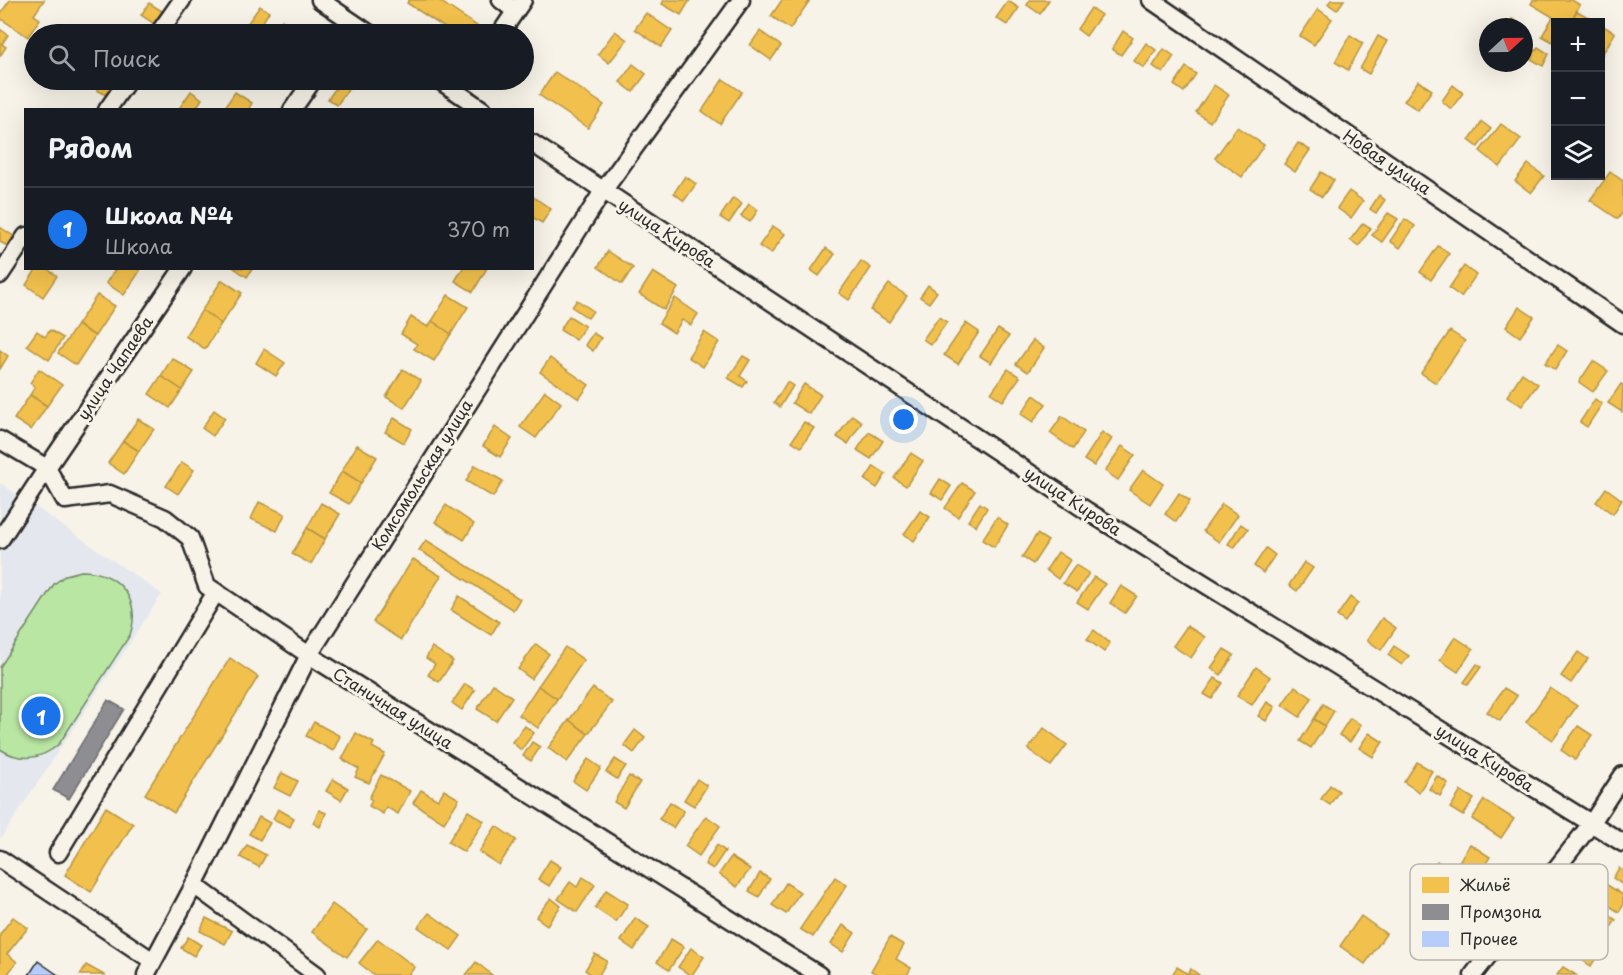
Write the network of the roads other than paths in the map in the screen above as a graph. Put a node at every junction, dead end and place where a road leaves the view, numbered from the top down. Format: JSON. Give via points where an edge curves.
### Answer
{"nodes":[{"id":1,"x":182,"y":0,"type":"edge"},
{"id":2,"x":320,"y":0,"type":"edge"},
{"id":3,"x":501,"y":0,"type":"edge"},
{"id":4,"x":741,"y":0,"type":"edge"},
{"id":5,"x":1151,"y":0,"type":"edge"},
{"id":6,"x":519,"y":5,"type":"edge"},
{"id":7,"x":165,"y":24,"type":"edge"},
{"id":8,"x":344,"y":24,"type":"edge"},
{"id":9,"x":507,"y":24,"type":"edge"},
{"id":10,"x":121,"y":90,"type":"edge"},
{"id":11,"x":306,"y":90,"type":"edge"},
{"id":12,"x":468,"y":90,"type":"edge"},
{"id":13,"x":108,"y":108,"type":"edge"},
{"id":14,"x":293,"y":108,"type":"edge"},
{"id":15,"x":482,"y":108,"type":"edge"},
{"id":16,"x":534,"y":144,"type":"edge"},
{"id":17,"x":603,"y":190,"type":"junction"},
{"id":18,"x":24,"y":239,"type":"edge"},
{"id":19,"x":182,"y":270,"type":"edge"},
{"id":20,"x":0,"y":275,"type":"edge"},
{"id":21,"x":1623,"y":324,"type":"edge"},
{"id":22,"x":0,"y":440,"type":"edge"},
{"id":23,"x":47,"y":468,"type":"junction"},
{"id":24,"x":0,"y":540,"type":"edge"},
{"id":25,"x":216,"y":592,"type":"junction"},
{"id":26,"x":309,"y":655,"type":"junction"},
{"id":27,"x":1623,"y":775,"type":"edge"},
{"id":28,"x":1591,"y":824,"type":"junction"},
{"id":29,"x":1623,"y":843,"type":"edge"},
{"id":30,"x":58,"y":853,"type":"dead end"},
{"id":31,"x":0,"y":859,"type":"edge"},
{"id":32,"x":1560,"y":864,"type":"edge"},
{"id":33,"x":194,"y":885,"type":"junction"},
{"id":34,"x":1485,"y":960,"type":"edge"},
{"id":35,"x":149,"y":968,"type":"edge"},
{"id":36,"x":317,"y":975,"type":"edge"},
{"id":37,"x":819,"y":975,"type":"edge"},
{"id":38,"x":1473,"y":975,"type":"edge"}],
"edges":[{"from":1,"to":7,"type":"street"},
{"from":2,"to":8,"type":"street"},
{"from":3,"to":6,"type":"street"},
{"from":4,"to":17,"type":"street","name":"Комсомольская улица"},
{"from":5,"to":21,"type":"street","name":"Новая улица"},
{"from":6,"to":9,"type":"street"},
{"from":10,"to":13,"type":"street"},
{"from":11,"to":14,"type":"street"},
{"from":12,"to":15,"type":"street"},
{"from":16,"to":17,"type":"street","name":"улица Кирова"},
{"from":17,"to":26,"type":"street","name":"Комсомольская улица"},
{"from":17,"to":28,"type":"street","name":"улица Кирова","via":[[1087,511]]},
{"from":18,"to":20,"type":"street"},
{"from":19,"to":23,"type":"street","name":"улица Чапаева"},
{"from":22,"to":23,"type":"street","name":"Станичная улица"},
{"from":23,"to":24,"type":"street","name":"улица Чапаева"},
{"from":23,"to":25,"type":"street","name":"Станичная улица","via":[[66,500],[110,494],[165,518],[190,538],[207,586]]},
{"from":25,"to":26,"type":"street","name":"Станичная улица"},
{"from":25,"to":30,"type":"street"},
{"from":26,"to":33,"type":"street","name":"Комсомольская улица"},
{"from":26,"to":37,"type":"street","name":"Станичная улица"},
{"from":27,"to":28,"type":"street"},
{"from":28,"to":29,"type":"street","name":"улица Кирова"},
{"from":28,"to":32,"type":"street"},
{"from":31,"to":35,"type":"street"},
{"from":33,"to":35,"type":"street","name":"Комсомольская улица"},
{"from":33,"to":36,"type":"street"},
{"from":34,"to":38,"type":"street"}]}
